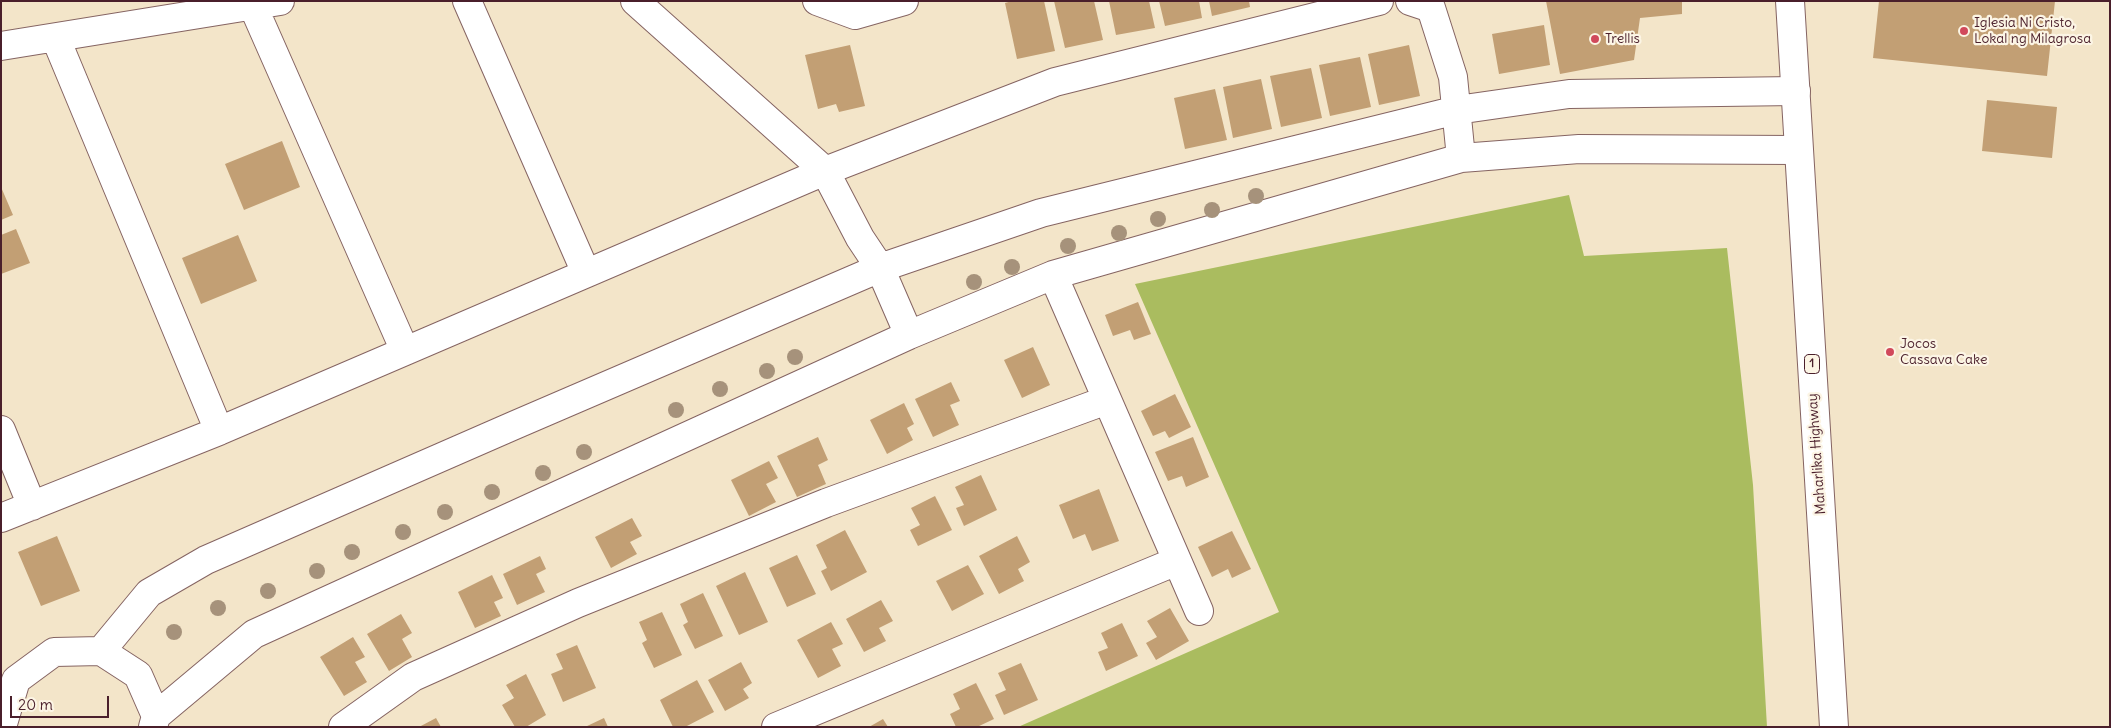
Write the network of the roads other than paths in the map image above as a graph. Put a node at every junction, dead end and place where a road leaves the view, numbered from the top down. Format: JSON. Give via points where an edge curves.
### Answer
{"nodes":[{"id":1,"x":280,"y":1,"type":"edge"},
{"id":2,"x":467,"y":1,"type":"edge"},
{"id":3,"x":635,"y":1,"type":"edge"},
{"id":4,"x":817,"y":1,"type":"edge"},
{"id":5,"x":904,"y":1,"type":"edge"},
{"id":6,"x":1379,"y":1,"type":"edge"},
{"id":7,"x":1410,"y":1,"type":"edge"},
{"id":8,"x":1790,"y":1,"type":"edge"},
{"id":9,"x":253,"y":6,"type":"junction"},
{"id":10,"x":56,"y":38,"type":"junction"},
{"id":11,"x":1,"y":46,"type":"edge"},
{"id":12,"x":1796,"y":90,"type":"junction"},
{"id":13,"x":1457,"y":110,"type":"junction"},
{"id":14,"x":1798,"y":150,"type":"junction"},
{"id":15,"x":1461,"y":158,"type":"junction"},
{"id":16,"x":825,"y":171,"type":"junction"},
{"id":17,"x":880,"y":268,"type":"junction"},
{"id":18,"x":586,"y":274,"type":"junction"},
{"id":19,"x":1053,"y":274,"type":"junction"},
{"id":20,"x":909,"y":335,"type":"junction"},
{"id":21,"x":405,"y":351,"type":"junction"},
{"id":22,"x":1107,"y":400,"type":"junction"},
{"id":23,"x":1,"y":430,"type":"edge"},
{"id":24,"x":219,"y":431,"type":"junction"},
{"id":25,"x":32,"y":506,"type":"junction"},
{"id":26,"x":1,"y":518,"type":"edge"},
{"id":27,"x":1177,"y":561,"type":"junction"},
{"id":28,"x":1199,"y":611,"type":"dead end"},
{"id":29,"x":101,"y":651,"type":"junction"},
{"id":30,"x":9,"y":681,"type":"edge"},
{"id":31,"x":154,"y":721,"type":"edge"},
{"id":32,"x":2,"y":727,"type":"edge"},
{"id":33,"x":343,"y":727,"type":"edge"},
{"id":34,"x":776,"y":727,"type":"edge"},
{"id":35,"x":1834,"y":727,"type":"edge"}],
"edges":[{"from":1,"to":9,"type":"main road"},
{"from":2,"to":18,"type":"main road"},
{"from":3,"to":16,"type":"main road"},
{"from":4,"to":5,"type":"main road","via":[[855,15]]},
{"from":6,"to":16,"type":"main road","via":[[1055,82]]},
{"from":7,"to":13,"type":"main road","via":[[1431,8],[1452,77]]},
{"from":8,"to":12,"type":"main road","name":"Maharlika Highway","number":"1"},
{"from":9,"to":10,"type":"main road"},
{"from":9,"to":21,"type":"main road"},
{"from":10,"to":11,"type":"main road"},
{"from":10,"to":24,"type":"main road"},
{"from":12,"to":13,"type":"main road","via":[[1568,94]]},
{"from":12,"to":14,"type":"main road","name":"Maharlika Highway","number":"1"},
{"from":13,"to":15,"type":"main road"},
{"from":13,"to":17,"type":"main road","via":[[1041,213]]},
{"from":14,"to":15,"type":"main road","via":[[1579,149]]},
{"from":14,"to":35,"type":"main road","name":"Maharlika Highway","number":"1"},
{"from":15,"to":19,"type":"main road"},
{"from":16,"to":17,"type":"main road","via":[[860,238]]},
{"from":16,"to":18,"type":"main road"},
{"from":17,"to":20,"type":"main road"},
{"from":17,"to":29,"type":"main road","via":[[206,560],[149,593]]},
{"from":18,"to":21,"type":"main road"},
{"from":19,"to":20,"type":"main road"},
{"from":19,"to":22,"type":"main road"},
{"from":20,"to":31,"type":"main road","via":[[254,634]]},
{"from":21,"to":24,"type":"main road"},
{"from":22,"to":27,"type":"main road"},
{"from":22,"to":33,"type":"main road","via":[[826,504],[578,603],[413,677]]},
{"from":23,"to":25,"type":"main road"},
{"from":24,"to":25,"type":"main road"},
{"from":25,"to":26,"type":"main road"},
{"from":27,"to":28,"type":"main road"},
{"from":27,"to":34,"type":"main road"},
{"from":29,"to":30,"type":"main road","via":[[54,652]]},
{"from":29,"to":31,"type":"main road","via":[[138,675]]},
{"from":30,"to":32,"type":"main road"}]}
